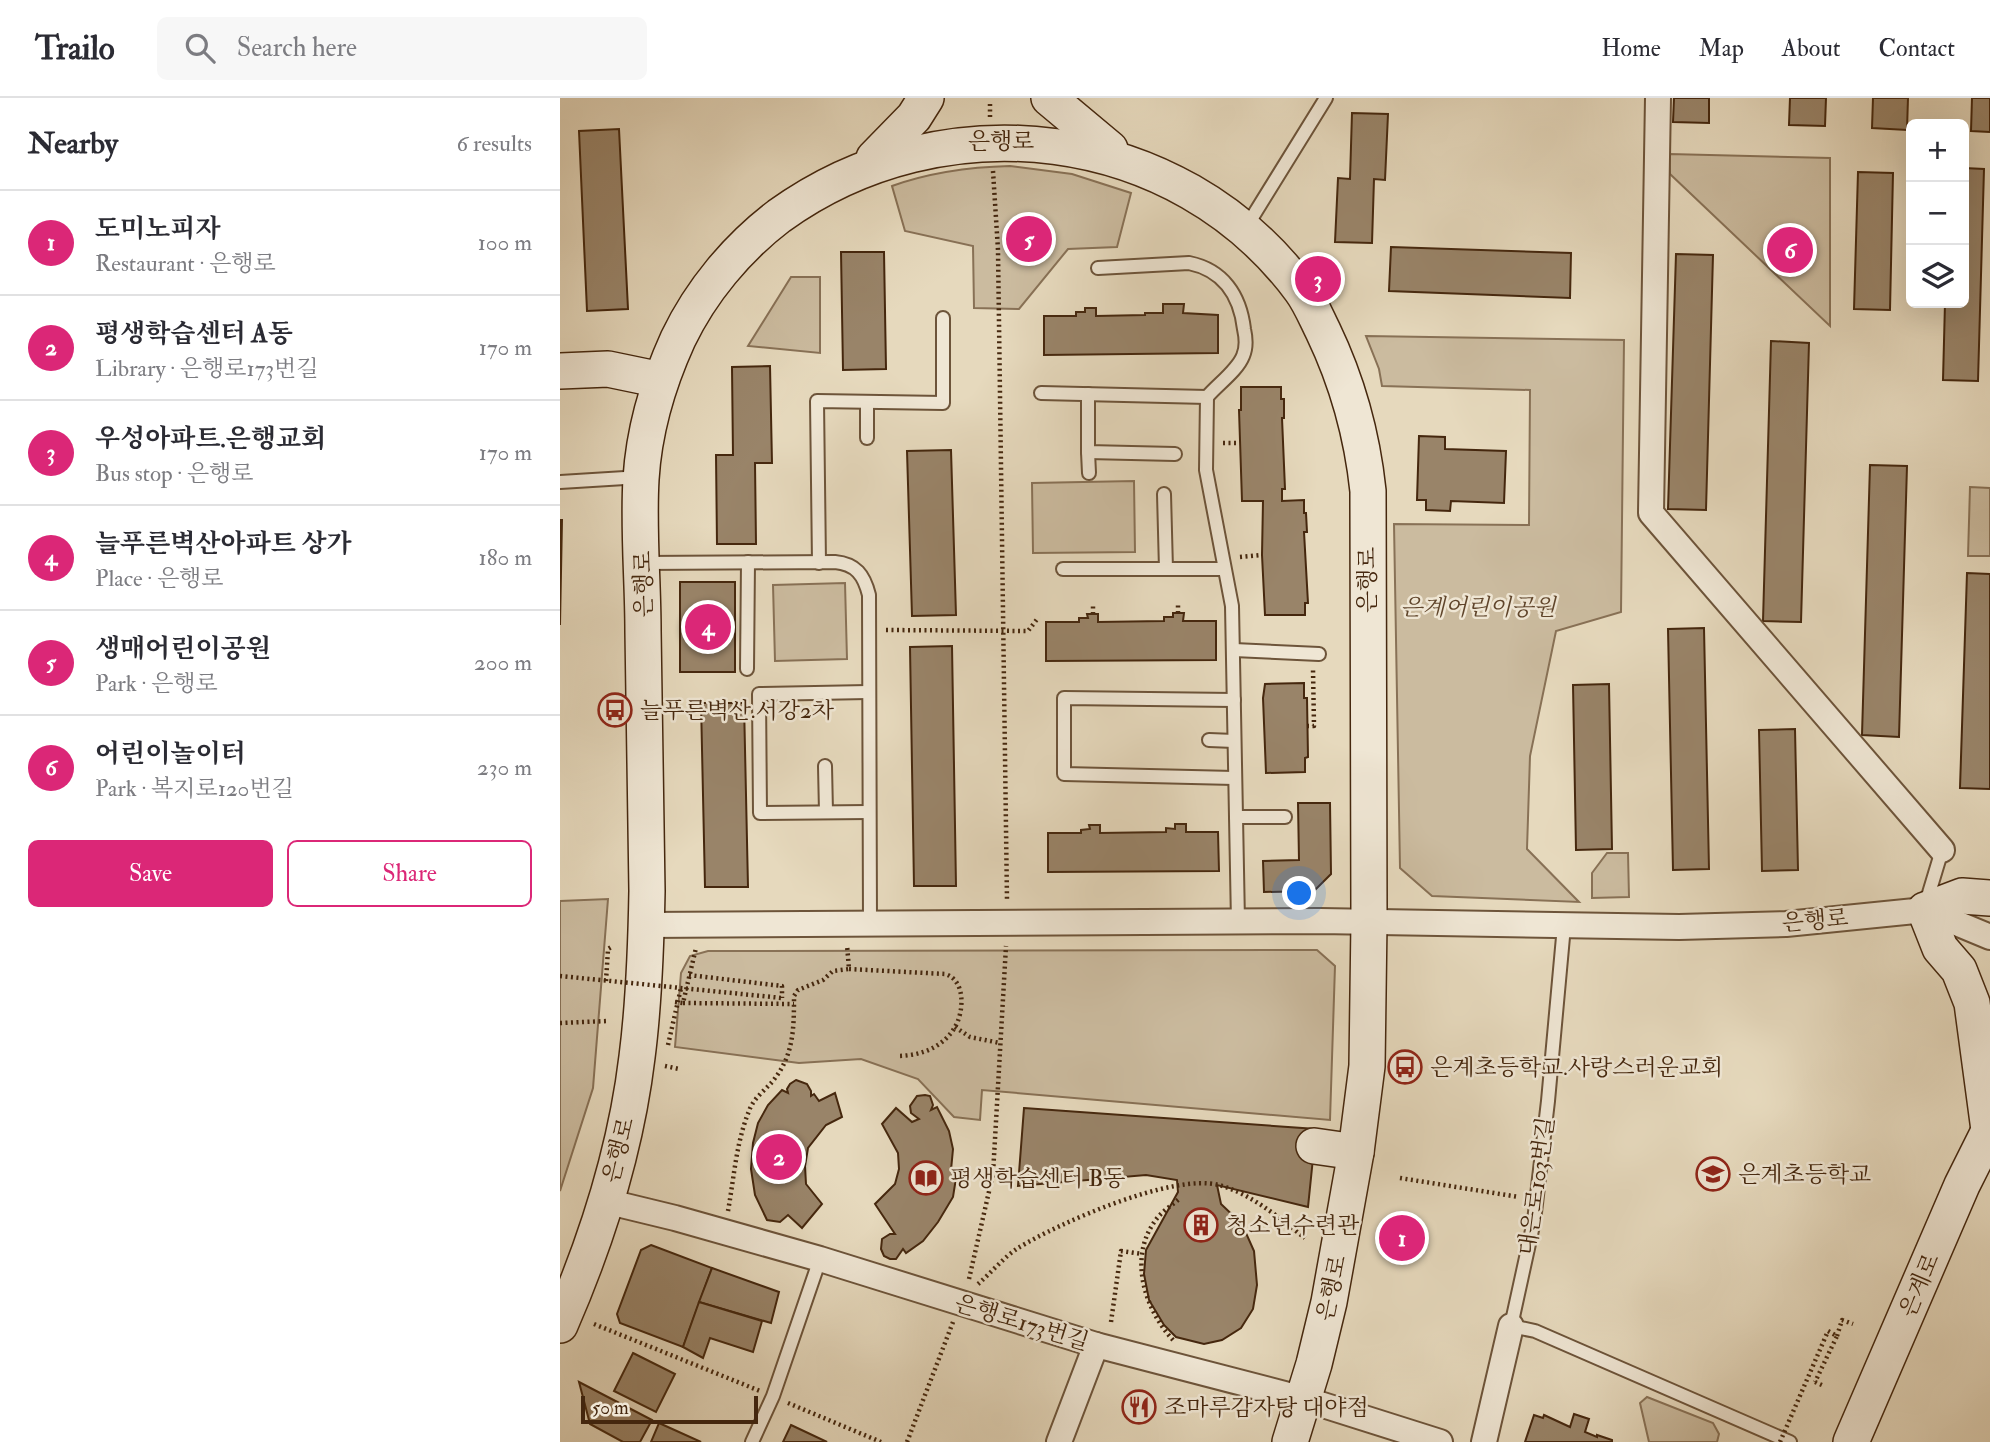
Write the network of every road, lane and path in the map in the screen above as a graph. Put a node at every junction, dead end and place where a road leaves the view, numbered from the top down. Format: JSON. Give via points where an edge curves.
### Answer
{"nodes":[{"id":1,"x":926,"y":98,"type":"edge"},
{"id":2,"x":1049,"y":98,"type":"edge"},
{"id":3,"x":1325,"y":98,"type":"edge"},
{"id":4,"x":1658,"y":98,"type":"edge"},
{"id":5,"x":990,"y":99,"type":"edge"},
{"id":6,"x":990,"y":117,"type":"dead end"},
{"id":7,"x":1121,"y":158,"type":"junction"},
{"id":8,"x":992,"y":163,"type":"dead end"},
{"id":9,"x":867,"y":165,"type":"junction"},
{"id":10,"x":1245,"y":230,"type":"junction"},
{"id":11,"x":1098,"y":268,"type":"dead end"},
{"id":12,"x":943,"y":318,"type":"dead end"},
{"id":13,"x":560,"y":371,"type":"edge"},
{"id":14,"x":661,"y":380,"type":"junction"},
{"id":15,"x":1041,"y":393,"type":"dead end"},
{"id":16,"x":1088,"y":394,"type":"junction"},
{"id":17,"x":1207,"y":397,"type":"junction"},
{"id":18,"x":867,"y":402,"type":"junction"},
{"id":19,"x":867,"y":438,"type":"dead end"},
{"id":20,"x":1220,"y":443,"type":"dead end"},
{"id":21,"x":1239,"y":443,"type":"dead end"},
{"id":22,"x":1088,"y":452,"type":"junction"},
{"id":23,"x":1175,"y":454,"type":"dead end"},
{"id":24,"x":1089,"y":473,"type":"dead end"},
{"id":25,"x":641,"y":477,"type":"junction"},
{"id":26,"x":560,"y":482,"type":"edge"},
{"id":27,"x":1164,"y":494,"type":"dead end"},
{"id":28,"x":1262,"y":555,"type":"dead end"},
{"id":29,"x":1236,"y":558,"type":"dead end"},
{"id":30,"x":748,"y":562,"type":"junction"},
{"id":31,"x":819,"y":562,"type":"junction"},
{"id":32,"x":643,"y":563,"type":"junction"},
{"id":33,"x":1063,"y":569,"type":"dead end"},
{"id":34,"x":1166,"y":569,"type":"junction"},
{"id":35,"x":1224,"y":569,"type":"junction"},
{"id":36,"x":1093,"y":605,"type":"dead end"},
{"id":37,"x":1178,"y":605,"type":"dead end"},
{"id":38,"x":1178,"y":613,"type":"dead end"},
{"id":39,"x":1093,"y":614,"type":"dead end"},
{"id":40,"x":1038,"y":618,"type":"dead end"},
{"id":41,"x":885,"y":630,"type":"dead end"},
{"id":42,"x":1004,"y":631,"type":"junction"},
{"id":43,"x":1234,"y":650,"type":"junction"},
{"id":44,"x":1319,"y":654,"type":"dead end"},
{"id":45,"x":1313,"y":668,"type":"dead end"},
{"id":46,"x":747,"y":669,"type":"dead end"},
{"id":47,"x":868,"y":692,"type":"junction"},
{"id":48,"x":1234,"y":700,"type":"junction"},
{"id":49,"x":1307,"y":726,"type":"dead end"},
{"id":50,"x":1209,"y":740,"type":"dead end"},
{"id":51,"x":1234,"y":740,"type":"junction"},
{"id":52,"x":825,"y":766,"type":"dead end"},
{"id":53,"x":1234,"y":778,"type":"junction"},
{"id":54,"x":826,"y":812,"type":"junction"},
{"id":55,"x":869,"y":812,"type":"junction"},
{"id":56,"x":1236,"y":817,"type":"junction"},
{"id":57,"x":1285,"y":817,"type":"dead end"},
{"id":58,"x":1942,"y":850,"type":"joint"},
{"id":59,"x":1990,"y":898,"type":"edge"},
{"id":60,"x":1007,"y":908,"type":"dead end"},
{"id":61,"x":1924,"y":910,"type":"junction"},
{"id":62,"x":1238,"y":922,"type":"junction"},
{"id":63,"x":1369,"y":922,"type":"junction"},
{"id":64,"x":870,"y":923,"type":"junction"},
{"id":65,"x":646,"y":925,"type":"junction"},
{"id":66,"x":1564,"y":926,"type":"junction"},
{"id":67,"x":1990,"y":937,"type":"edge"},
{"id":68,"x":1006,"y":943,"type":"dead end"},
{"id":69,"x":847,"y":944,"type":"dead end"},
{"id":70,"x":613,"y":946,"type":"dead end"},
{"id":71,"x":697,"y":946,"type":"dead end"},
{"id":72,"x":849,"y":969,"type":"junction"},
{"id":73,"x":689,"y":975,"type":"junction"},
{"id":74,"x":560,"y":976,"type":"edge"},
{"id":75,"x":606,"y":981,"type":"junction"},
{"id":76,"x":681,"y":988,"type":"junction"},
{"id":77,"x":675,"y":1002,"type":"dead end"},
{"id":78,"x":683,"y":1003,"type":"junction"},
{"id":79,"x":794,"y":1004,"type":"junction"},
{"id":80,"x":560,"y":1021,"type":"edge"},
{"id":81,"x":608,"y":1021,"type":"dead end"},
{"id":82,"x":955,"y":1027,"type":"junction"},
{"id":83,"x":1000,"y":1043,"type":"junction"},
{"id":84,"x":668,"y":1045,"type":"dead end"},
{"id":85,"x":897,"y":1056,"type":"dead end"},
{"id":86,"x":1990,"y":1130,"type":"edge"},
{"id":87,"x":1314,"y":1146,"type":"dead end"},
{"id":88,"x":1356,"y":1152,"type":"junction"},
{"id":89,"x":1400,"y":1178,"type":"dead end"},
{"id":90,"x":1519,"y":1197,"type":"dead end"},
{"id":91,"x":1179,"y":1199,"type":"dead end"},
{"id":92,"x":605,"y":1201,"type":"junction"},
{"id":93,"x":728,"y":1212,"type":"dead end"},
{"id":94,"x":1305,"y":1238,"type":"dead end"},
{"id":95,"x":1142,"y":1254,"type":"junction"},
{"id":96,"x":820,"y":1259,"type":"junction"},
{"id":97,"x":969,"y":1279,"type":"dead end"},
{"id":98,"x":978,"y":1285,"type":"dead end"},
{"id":99,"x":954,"y":1318,"type":"dead end"},
{"id":100,"x":1111,"y":1322,"type":"dead end"},
{"id":101,"x":594,"y":1324,"type":"dead end"},
{"id":102,"x":1853,"y":1324,"type":"dead end"},
{"id":103,"x":560,"y":1325,"type":"edge"},
{"id":104,"x":1511,"y":1326,"type":"junction"},
{"id":105,"x":1837,"y":1336,"type":"junction"},
{"id":106,"x":1174,"y":1341,"type":"dead end"},
{"id":107,"x":1096,"y":1345,"type":"junction"},
{"id":108,"x":1824,"y":1386,"type":"dead end"},
{"id":109,"x":760,"y":1391,"type":"dead end"},
{"id":110,"x":1304,"y":1399,"type":"junction"},
{"id":111,"x":787,"y":1403,"type":"dead end"},
{"id":112,"x":752,"y":1442,"type":"edge"},
{"id":113,"x":881,"y":1442,"type":"edge"},
{"id":114,"x":907,"y":1442,"type":"edge"},
{"id":115,"x":1059,"y":1442,"type":"edge"},
{"id":116,"x":1290,"y":1442,"type":"edge"},
{"id":117,"x":1440,"y":1442,"type":"edge"},
{"id":118,"x":1484,"y":1442,"type":"edge"},
{"id":119,"x":1780,"y":1442,"type":"edge"},
{"id":120,"x":1790,"y":1442,"type":"edge"},
{"id":121,"x":1851,"y":1442,"type":"edge"}],
"edges":[{"from":1,"to":9,"type":"street","via":[[914,117]]},
{"from":2,"to":7,"type":"street"},
{"from":3,"to":10,"type":"lane"},
{"from":4,"to":58,"type":"street","via":[[1651,513]]},
{"from":5,"to":6,"type":"path"},
{"from":7,"to":9,"type":"street","name":"은행로","via":[[1066,143],[972,138],[918,148]]},
{"from":7,"to":10,"type":"street","name":"은행로","via":[[1183,187]]},
{"from":8,"to":42,"type":"path","via":[[998,250]]},
{"from":9,"to":14,"type":"street","name":"은행로","via":[[790,206],[747,242],[695,309]]},
{"from":10,"to":63,"type":"street","name":"은행로","via":[[1301,290],[1314,312],[1345,381],[1362,445],[1368,491]]},
{"from":11,"to":17,"type":"lane","via":[[1189,263],[1209,268],[1223,279],[1240,307],[1246,348],[1238,365]]},
{"from":12,"to":18,"type":"lane","via":[[943,403]]},
{"from":13,"to":14,"type":"street","via":[[608,369]]},
{"from":14,"to":25,"type":"street","name":"은행로"},
{"from":15,"to":16,"type":"lane"},
{"from":16,"to":17,"type":"lane"},
{"from":16,"to":22,"type":"lane"},
{"from":17,"to":35,"type":"lane","via":[[1206,470]]},
{"from":18,"to":19,"type":"lane"},
{"from":18,"to":31,"type":"lane","via":[[817,401]]},
{"from":20,"to":21,"type":"path"},
{"from":22,"to":23,"type":"lane"},
{"from":22,"to":24,"type":"lane"},
{"from":25,"to":26,"type":"lane"},
{"from":25,"to":32,"type":"street","name":"은행로"},
{"from":27,"to":34,"type":"lane"},
{"from":28,"to":29,"type":"path"},
{"from":30,"to":31,"type":"lane"},
{"from":30,"to":32,"type":"lane"},
{"from":30,"to":46,"type":"lane"},
{"from":31,"to":47,"type":"lane","via":[[848,563],[866,584]]},
{"from":32,"to":65,"type":"street","name":"은행로"},
{"from":33,"to":34,"type":"lane"},
{"from":34,"to":35,"type":"lane"},
{"from":35,"to":43,"type":"lane","via":[[1233,606]]},
{"from":36,"to":39,"type":"path"},
{"from":37,"to":38,"type":"path"},
{"from":40,"to":42,"type":"path","via":[[1028,631]]},
{"from":41,"to":42,"type":"path"},
{"from":42,"to":60,"type":"path"},
{"from":43,"to":44,"type":"lane"},
{"from":43,"to":48,"type":"lane"},
{"from":45,"to":49,"type":"path","via":[[1314,726]]},
{"from":47,"to":54,"type":"lane","via":[[759,694],[760,813]]},
{"from":47,"to":55,"type":"lane"},
{"from":48,"to":51,"type":"lane"},
{"from":48,"to":53,"type":"lane","via":[[1064,698],[1064,774]]},
{"from":50,"to":51,"type":"lane"},
{"from":51,"to":53,"type":"lane"},
{"from":52,"to":54,"type":"lane"},
{"from":53,"to":56,"type":"lane"},
{"from":54,"to":55,"type":"lane"},
{"from":55,"to":64,"type":"lane"},
{"from":56,"to":57,"type":"lane"},
{"from":56,"to":62,"type":"lane"},
{"from":58,"to":61,"type":"lane"},
{"from":59,"to":61,"type":"street","via":[[1962,897]]},
{"from":61,"to":66,"type":"street","name":"은행로","via":[[1786,923]]},
{"from":61,"to":67,"type":"street"},
{"from":61,"to":86,"type":"street","via":[[1940,948],[1959,970],[1972,1003]]},
{"from":62,"to":63,"type":"street","name":"은행로"},
{"from":62,"to":64,"type":"street","name":"은행로"},
{"from":63,"to":66,"type":"street","name":"은행로"},
{"from":63,"to":88,"type":"street","name":"은행로","via":[[1367,1066]]},
{"from":64,"to":65,"type":"street","name":"은행로"},
{"from":65,"to":92,"type":"street","name":"은행로","via":[[637,1058]]},
{"from":66,"to":104,"type":"lane","name":"대은로103번길","via":[[1534,1221]]},
{"from":68,"to":83,"type":"path"},
{"from":69,"to":72,"type":"path"},
{"from":70,"to":75,"type":"path","via":[[608,949]]},
{"from":71,"to":73,"type":"path"},
{"from":72,"to":79,"type":"path","via":[[833,971],[798,990]]},
{"from":72,"to":82,"type":"path","via":[[952,976],[962,997]]},
{"from":73,"to":76,"type":"path","bridge":true,"via":[[782,986],[782,998]]},
{"from":73,"to":78,"type":"path"},
{"from":74,"to":75,"type":"path","bridge":true},
{"from":75,"to":76,"type":"path","bridge":true},
{"from":76,"to":84,"type":"path","bridge":true},
{"from":77,"to":78,"type":"path"},
{"from":78,"to":79,"type":"path"},
{"from":79,"to":93,"type":"path","via":[[789,1056],[749,1110]]},
{"from":80,"to":81,"type":"path"},
{"from":82,"to":83,"type":"path","via":[[970,1037]]},
{"from":82,"to":85,"type":"path","via":[[923,1053]]},
{"from":83,"to":97,"type":"path","via":[[993,1174]]},
{"from":86,"to":121,"type":"street","name":"은계로"},
{"from":87,"to":88,"type":"street"},
{"from":88,"to":110,"type":"street","name":"은행로","via":[[1329,1302]]},
{"from":89,"to":90,"type":"path"},
{"from":91,"to":95,"type":"path","via":[[1154,1222]]},
{"from":92,"to":96,"type":"street","name":"은행로173번길"},
{"from":92,"to":103,"type":"street","name":"은행로"},
{"from":94,"to":98,"type":"path","via":[[1240,1193],[1195,1184],[1135,1196],[1099,1209],[1016,1249]]},
{"from":95,"to":100,"type":"path","via":[[1121,1251]]},
{"from":95,"to":106,"type":"path","via":[[1147,1301]]},
{"from":96,"to":107,"type":"street","name":"은행로173번길"},
{"from":96,"to":112,"type":"lane"},
{"from":99,"to":114,"type":"path"},
{"from":101,"to":109,"type":"path"},
{"from":102,"to":105,"type":"path","via":[[1842,1320]]},
{"from":104,"to":118,"type":"street","name":"대은로103번길"},
{"from":104,"to":120,"type":"lane","via":[[1535,1331]]},
{"from":105,"to":108,"type":"path","bridge":true,"via":[[1815,1382]]},
{"from":105,"to":119,"type":"path","bridge":true,"via":[[1828,1331]]},
{"from":107,"to":110,"type":"street","name":"은행로173번길"},
{"from":107,"to":115,"type":"street"},
{"from":110,"to":116,"type":"street","name":"은행로"},
{"from":110,"to":117,"type":"street","name":"은행로173번길"},
{"from":111,"to":113,"type":"path"}]}
